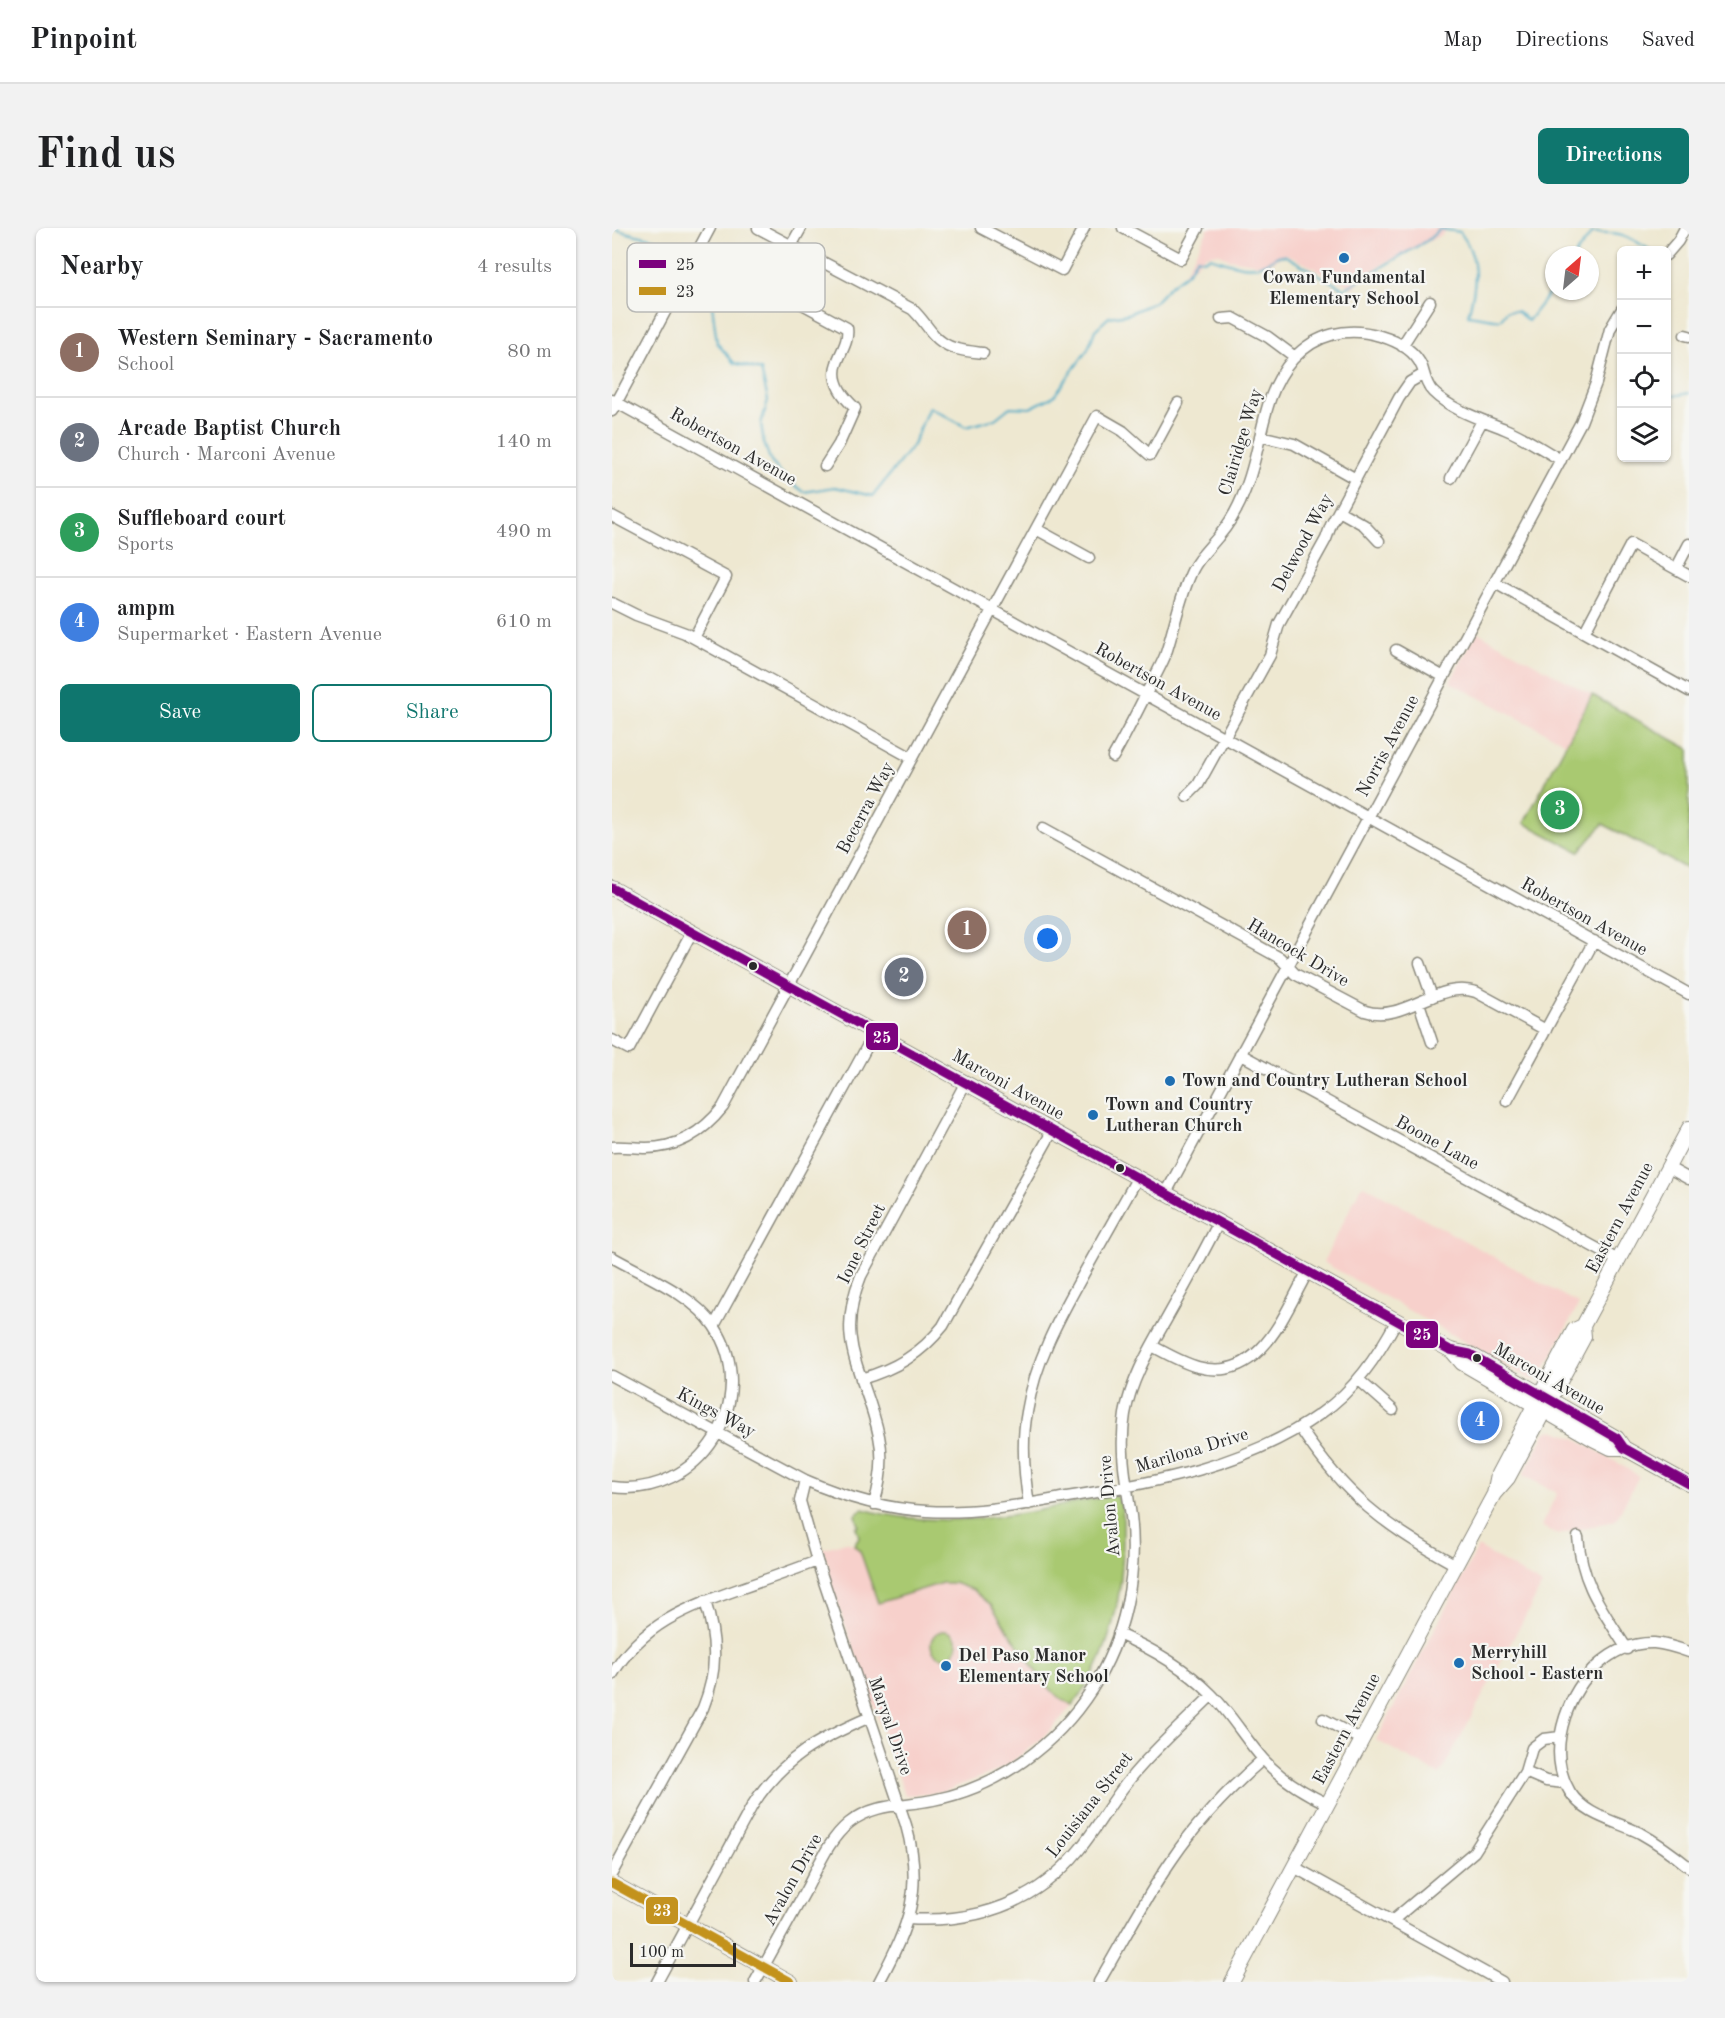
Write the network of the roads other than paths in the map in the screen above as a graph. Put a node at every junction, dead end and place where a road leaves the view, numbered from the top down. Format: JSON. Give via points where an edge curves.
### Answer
{"nodes":[{"id":1,"x":710,"y":228,"type":"edge"},
{"id":2,"x":758,"y":228,"type":"edge"},
{"id":3,"x":801,"y":228,"type":"edge"},
{"id":4,"x":981,"y":228,"type":"edge"},
{"id":5,"x":1084,"y":228,"type":"edge"},
{"id":6,"x":1123,"y":228,"type":"edge"},
{"id":7,"x":1198,"y":228,"type":"edge"},
{"id":8,"x":1684,"y":228,"type":"edge"},
{"id":9,"x":994,"y":231,"type":"edge"},
{"id":10,"x":702,"y":243,"type":"edge"},
{"id":11,"x":786,"y":243,"type":"edge"},
{"id":12,"x":793,"y":243,"type":"edge"},
{"id":13,"x":1671,"y":249,"type":"edge"},
{"id":14,"x":825,"y":264,"type":"edge"},
{"id":15,"x":1430,"y":302,"type":"dead end"},
{"id":16,"x":664,"y":312,"type":"edge"},
{"id":17,"x":817,"y":312,"type":"edge"},
{"id":18,"x":1617,"y":317,"type":"edge"},
{"id":19,"x":1221,"y":319,"type":"dead end"},
{"id":20,"x":1402,"y":346,"type":"junction"},
{"id":21,"x":984,"y":353,"type":"dead end"},
{"id":22,"x":1295,"y":357,"type":"junction"},
{"id":23,"x":1424,"y":374,"type":"junction"},
{"id":24,"x":1178,"y":403,"type":"dead end"},
{"id":25,"x":614,"y":404,"type":"edge"},
{"id":26,"x":1482,"y":421,"type":"junction"},
{"id":27,"x":1260,"y":436,"type":"junction"},
{"id":28,"x":1561,"y":460,"type":"junction"},
{"id":29,"x":825,"y":466,"type":"dead end"},
{"id":30,"x":1451,"y":478,"type":"dead end"},
{"id":31,"x":1356,"y":479,"type":"junction"},
{"id":32,"x":1339,"y":511,"type":"junction"},
{"id":33,"x":612,"y":516,"type":"edge"},
{"id":34,"x":1036,"y":529,"type":"junction"},
{"id":35,"x":1379,"y":541,"type":"dead end"},
{"id":36,"x":1689,"y":544,"type":"edge"},
{"id":37,"x":1089,"y":558,"type":"dead end"},
{"id":38,"x":1676,"y":568,"type":"junction"},
{"id":39,"x":1689,"y":576,"type":"edge"},
{"id":40,"x":1495,"y":583,"type":"junction"},
{"id":41,"x":612,"y":603,"type":"edge"},
{"id":42,"x":992,"y":609,"type":"junction"},
{"id":43,"x":1585,"y":631,"type":"junction"},
{"id":44,"x":694,"y":638,"type":"junction"},
{"id":45,"x":1396,"y":650,"type":"dead end"},
{"id":46,"x":1444,"y":677,"type":"junction"},
{"id":47,"x":1689,"y":691,"type":"edge"},
{"id":48,"x":1146,"y":694,"type":"junction"},
{"id":49,"x":1224,"y":737,"type":"junction"},
{"id":50,"x":1113,"y":757,"type":"dead end"},
{"id":51,"x":912,"y":758,"type":"junction"},
{"id":52,"x":1186,"y":796,"type":"dead end"},
{"id":53,"x":1369,"y":817,"type":"junction"},
{"id":54,"x":1043,"y":828,"type":"dead end"},
{"id":55,"x":612,"y":888,"type":"edge"},
{"id":56,"x":692,"y":932,"type":"junction"},
{"id":57,"x":1594,"y":941,"type":"junction"},
{"id":58,"x":1420,"y":963,"type":"dead end"},
{"id":59,"x":1288,"y":966,"type":"junction"},
{"id":60,"x":789,"y":985,"type":"junction"},
{"id":61,"x":1689,"y":994,"type":"edge"},
{"id":62,"x":1432,"y":997,"type":"junction"},
{"id":63,"x":1419,"y":1003,"type":"junction"},
{"id":64,"x":1546,"y":1030,"type":"junction"},
{"id":65,"x":875,"y":1032,"type":"junction"},
{"id":66,"x":612,"y":1040,"type":"edge"},
{"id":67,"x":1432,"y":1042,"type":"dead end"},
{"id":68,"x":1240,"y":1054,"type":"junction"},
{"id":69,"x":966,"y":1083,"type":"junction"},
{"id":70,"x":1507,"y":1101,"type":"dead end"},
{"id":71,"x":1689,"y":1128,"type":"edge"},
{"id":72,"x":1053,"y":1130,"type":"junction"},
{"id":73,"x":612,"y":1148,"type":"edge"},
{"id":74,"x":1667,"y":1167,"type":"junction"},
{"id":75,"x":1138,"y":1177,"type":"junction"},
{"id":76,"x":1689,"y":1179,"type":"edge"},
{"id":77,"x":1166,"y":1192,"type":"junction"},
{"id":78,"x":1219,"y":1222,"type":"junction"},
{"id":79,"x":612,"y":1257,"type":"edge"},
{"id":80,"x":1618,"y":1260,"type":"junction"},
{"id":81,"x":1308,"y":1271,"type":"junction"},
{"id":82,"x":1396,"y":1320,"type":"junction"},
{"id":83,"x":714,"y":1326,"type":"junction"},
{"id":84,"x":1152,"y":1346,"type":"junction"},
{"id":85,"x":612,"y":1376,"type":"edge"},
{"id":86,"x":861,"y":1379,"type":"junction"},
{"id":87,"x":1359,"y":1380,"type":"junction"},
{"id":88,"x":1542,"y":1402,"type":"junction"},
{"id":89,"x":1394,"y":1410,"type":"dead end"},
{"id":90,"x":1300,"y":1428,"type":"junction"},
{"id":91,"x":717,"y":1433,"type":"junction"},
{"id":92,"x":805,"y":1479,"type":"junction"},
{"id":93,"x":1689,"y":1484,"type":"edge"},
{"id":94,"x":612,"y":1487,"type":"edge"},
{"id":95,"x":1126,"y":1487,"type":"junction"},
{"id":96,"x":874,"y":1504,"type":"junction"},
{"id":97,"x":1029,"y":1504,"type":"junction"},
{"id":98,"x":1578,"y":1537,"type":"dead end"},
{"id":99,"x":817,"y":1562,"type":"junction"},
{"id":100,"x":1455,"y":1565,"type":"junction"},
{"id":101,"x":705,"y":1601,"type":"junction"},
{"id":102,"x":1118,"y":1634,"type":"junction"},
{"id":103,"x":1627,"y":1649,"type":"junction"},
{"id":104,"x":1689,"y":1652,"type":"edge"},
{"id":105,"x":612,"y":1675,"type":"edge"},
{"id":106,"x":1212,"y":1695,"type":"junction"},
{"id":107,"x":870,"y":1717,"type":"junction"},
{"id":108,"x":1323,"y":1719,"type":"dead end"},
{"id":109,"x":1560,"y":1737,"type":"junction"},
{"id":110,"x":1362,"y":1740,"type":"junction"},
{"id":111,"x":1263,"y":1759,"type":"junction"},
{"id":112,"x":1525,"y":1772,"type":"junction"},
{"id":113,"x":1565,"y":1783,"type":"junction"},
{"id":114,"x":899,"y":1804,"type":"junction"},
{"id":115,"x":1328,"y":1804,"type":"junction"},
{"id":116,"x":1294,"y":1867,"type":"junction"},
{"id":117,"x":1689,"y":1867,"type":"edge"},
{"id":118,"x":612,"y":1873,"type":"edge"},
{"id":119,"x":612,"y":1883,"type":"edge"},
{"id":120,"x":908,"y":1919,"type":"junction"},
{"id":121,"x":1392,"y":1921,"type":"junction"},
{"id":122,"x":688,"y":1925,"type":"junction"},
{"id":123,"x":764,"y":1967,"type":"junction"},
{"id":124,"x":657,"y":1982,"type":"edge"},
{"id":125,"x":755,"y":1982,"type":"edge"},
{"id":126,"x":791,"y":1982,"type":"edge"},
{"id":127,"x":879,"y":1982,"type":"edge"},
{"id":128,"x":1099,"y":1982,"type":"edge"},
{"id":129,"x":1232,"y":1982,"type":"edge"},
{"id":130,"x":1502,"y":1982,"type":"edge"}],
"edges":[{"from":1,"to":10,"type":"street"},
{"from":2,"to":11,"type":"street"},
{"from":3,"to":12,"type":"street"},
{"from":4,"to":9,"type":"street"},
{"from":5,"to":9,"type":"street","via":[[1062,270]]},
{"from":6,"to":7,"type":"street","via":[[1181,259]]},
{"from":8,"to":13,"type":"street"},
{"from":14,"to":21,"type":"street","via":[[912,309],[950,347]]},
{"from":15,"to":20,"type":"street"},
{"from":16,"to":25,"type":"street"},
{"from":17,"to":29,"type":"street","via":[[847,328],[848,336],[835,366],[839,393],[855,408]]},
{"from":18,"to":28,"type":"street","name":"Norris Avenue","via":[[1581,422]]},
{"from":19,"to":22,"type":"street","via":[[1233,318]]},
{"from":20,"to":22,"type":"street","name":"Clairidge Way","via":[[1371,334],[1341,332],[1321,338]]},
{"from":20,"to":23,"type":"street","name":"Clairidge Way","via":[[1415,356]]},
{"from":22,"to":27,"type":"street","name":"Clairidge Way","via":[[1273,391]]},
{"from":23,"to":26,"type":"street","name":"Clairidge Way","via":[[1437,395]]},
{"from":23,"to":31,"type":"street","name":"Delwood Way","via":[[1406,386]]},
{"from":24,"to":34,"type":"street","name":"Becerra Way","via":[[1150,455],[1123,431],[1097,416]]},
{"from":25,"to":42,"type":"street","name":"Robertson Avenue"},
{"from":26,"to":28,"type":"street","name":"Clairidge Way","via":[[1508,430]]},
{"from":26,"to":30,"type":"street"},
{"from":27,"to":31,"type":"street","via":[[1294,444]]},
{"from":27,"to":48,"type":"street","name":"Clairidge Way","via":[[1241,502],[1227,526],[1195,564],[1165,656]]},
{"from":28,"to":40,"type":"street","name":"Norris Avenue"},
{"from":31,"to":32,"type":"street","name":"Delwood Way"},
{"from":32,"to":35,"type":"street","via":[[1364,525]]},
{"from":32,"to":49,"type":"street","name":"Delwood Way","via":[[1279,624],[1270,655]]},
{"from":33,"to":44,"type":"street","via":[[726,577]]},
{"from":34,"to":37,"type":"street"},
{"from":34,"to":42,"type":"street","name":"Becerra Way"},
{"from":36,"to":38,"type":"street"},
{"from":38,"to":39,"type":"street"},
{"from":38,"to":43,"type":"street","via":[[1631,544]]},
{"from":40,"to":43,"type":"street"},
{"from":40,"to":46,"type":"street","name":"Norris Avenue"},
{"from":41,"to":44,"type":"street"},
{"from":42,"to":48,"type":"street","name":"Robertson Avenue"},
{"from":42,"to":51,"type":"street","name":"Becerra Way"},
{"from":43,"to":47,"type":"street"},
{"from":44,"to":51,"type":"street"},
{"from":45,"to":46,"type":"street"},
{"from":46,"to":53,"type":"street","name":"Norris Avenue"},
{"from":48,"to":49,"type":"street","name":"Robertson Avenue"},
{"from":48,"to":50,"type":"street","name":"Clairidge Way"},
{"from":49,"to":52,"type":"street","name":"Delwood Way","via":[[1198,785]]},
{"from":49,"to":53,"type":"street","name":"Robertson Avenue"},
{"from":51,"to":60,"type":"street","name":"Becerra Way"},
{"from":53,"to":57,"type":"street","name":"Robertson Avenue"},
{"from":53,"to":59,"type":"street","name":"Norris Avenue"},
{"from":54,"to":59,"type":"street","name":"Hancock Drive","via":[[1280,958]]},
{"from":55,"to":56,"type":"main road","name":"Marconi Avenue"},
{"from":56,"to":60,"type":"main road","name":"Marconi Avenue"},
{"from":56,"to":66,"type":"street","via":[[628,1049]]},
{"from":57,"to":61,"type":"street","name":"Robertson Avenue"},
{"from":57,"to":64,"type":"street"},
{"from":58,"to":62,"type":"street"},
{"from":59,"to":63,"type":"street","name":"Hancock Drive","via":[[1295,974],[1369,1013],[1389,1013]]},
{"from":59,"to":68,"type":"street","name":"Norris Avenue"},
{"from":60,"to":65,"type":"main road","name":"Marconi Avenue"},
{"from":60,"to":73,"type":"street","name":"Becerra Way","via":[[726,1102],[707,1125],[691,1136],[663,1146]]},
{"from":62,"to":63,"type":"street","name":"Hancock Drive"},
{"from":62,"to":64,"type":"street","name":"Hancock Drive","via":[[1472,990]]},
{"from":63,"to":67,"type":"street"},
{"from":64,"to":70,"type":"street"},
{"from":65,"to":69,"type":"main road","name":"Marconi Avenue"},
{"from":65,"to":83,"type":"street"},
{"from":68,"to":77,"type":"street","name":"Norris Avenue"},
{"from":68,"to":80,"type":"street","name":"Boone Lane"},
{"from":69,"to":72,"type":"main road","name":"Marconi Avenue"},
{"from":69,"to":86,"type":"street","name":"Ione Street","via":[[857,1288],[851,1312],[851,1343]]},
{"from":71,"to":74,"type":"main road","name":"Eastern Avenue"},
{"from":72,"to":75,"type":"main road","name":"Marconi Avenue"},
{"from":72,"to":86,"type":"street","via":[[943,1326],[926,1347],[904,1363]]},
{"from":74,"to":76,"type":"street"},
{"from":74,"to":80,"type":"main road","name":"Eastern Avenue"},
{"from":75,"to":77,"type":"main road","name":"Marconi Avenue"},
{"from":75,"to":97,"type":"street","via":[[1057,1322],[1035,1373],[1024,1443]]},
{"from":77,"to":78,"type":"main road","name":"Marconi Avenue"},
{"from":78,"to":81,"type":"main road","name":"Marconi Avenue"},
{"from":78,"to":84,"type":"street","name":"Avalon Drive"},
{"from":79,"to":83,"type":"street","via":[[682,1297]]},
{"from":80,"to":88,"type":"main road","name":"Eastern Avenue","via":[[1583,1326],[1584,1336]]},
{"from":81,"to":82,"type":"main road","name":"Marconi Avenue"},
{"from":81,"to":84,"type":"street","via":[[1269,1340],[1244,1363],[1206,1369]]},
{"from":82,"to":87,"type":"street","name":"Marilona Drive"},
{"from":82,"to":88,"type":"main road","name":"Marconi Avenue","via":[[1450,1350],[1470,1354]]},
{"from":83,"to":91,"type":"street","via":[[728,1357],[732,1386],[726,1416]]},
{"from":84,"to":95,"type":"street","name":"Avalon Drive","via":[[1125,1411],[1121,1449]]},
{"from":85,"to":91,"type":"street","name":"Kings Way"},
{"from":86,"to":96,"type":"street","name":"Ione Street","via":[[881,1450]]},
{"from":87,"to":89,"type":"street"},
{"from":87,"to":90,"type":"street","name":"Marilona Drive","via":[[1332,1406]]},
{"from":88,"to":93,"type":"main road","name":"Marconi Avenue","via":[[1617,1438],[1624,1448]]},
{"from":88,"to":100,"type":"main road","name":"Eastern Avenue","via":[[1508,1478],[1494,1494]]},
{"from":90,"to":95,"type":"street","name":"Marilona Drive","via":[[1218,1463]]},
{"from":90,"to":100,"type":"street","via":[[1327,1467],[1360,1501],[1397,1531]]},
{"from":91,"to":92,"type":"street","name":"Kings Way"},
{"from":91,"to":94,"type":"street","via":[[690,1467],[667,1480],[636,1488]]},
{"from":92,"to":96,"type":"street","name":"Marilona Drive"},
{"from":92,"to":99,"type":"street","name":"Maryal Drive","via":[[800,1501]]},
{"from":95,"to":97,"type":"street","name":"Marilona Drive"},
{"from":95,"to":102,"type":"street","name":"Avalon Drive","via":[[1132,1559],[1128,1598]]},
{"from":96,"to":97,"type":"street","name":"Marilona Drive","via":[[951,1512]]},
{"from":98,"to":103,"type":"street","via":[[1579,1556],[1592,1593]]},
{"from":99,"to":101,"type":"street"},
{"from":99,"to":107,"type":"street","name":"Maryal Drive"},
{"from":100,"to":110,"type":"main road","name":"Eastern Avenue"},
{"from":101,"to":105,"type":"street","via":[[655,1627],[630,1650]]},
{"from":101,"to":118,"type":"street","via":[[715,1645],[708,1696]]},
{"from":102,"to":106,"type":"street","via":[[1171,1661]]},
{"from":102,"to":114,"type":"street","name":"Avalon Drive","via":[[1103,1671],[1085,1700],[1036,1752],[970,1789],[939,1799]]},
{"from":103,"to":104,"type":"street","via":[[1655,1643]]},
{"from":103,"to":109,"type":"street","via":[[1601,1662],[1583,1680],[1571,1700]]},
{"from":106,"to":111,"type":"street"},
{"from":106,"to":120,"type":"street","name":"Louisiana Street","via":[[1149,1757],[1077,1852],[1042,1887],[983,1913]]},
{"from":107,"to":114,"type":"street","name":"Maryal Drive"},
{"from":107,"to":122,"type":"street","via":[[807,1747],[770,1780]]},
{"from":108,"to":110,"type":"street"},
{"from":109,"to":112,"type":"street","via":[[1548,1737],[1535,1744]]},
{"from":109,"to":113,"type":"street","via":[[1559,1759]]},
{"from":110,"to":115,"type":"main road","name":"Eastern Avenue"},
{"from":111,"to":115,"type":"street","via":[[1283,1778]]},
{"from":111,"to":128,"type":"street","via":[[1187,1839]]},
{"from":112,"to":113,"type":"street","via":[[1546,1781]]},
{"from":112,"to":121,"type":"street","via":[[1474,1852]]},
{"from":113,"to":117,"type":"street","via":[[1590,1811],[1642,1834]]},
{"from":114,"to":120,"type":"street","name":"Maryal Drive","via":[[913,1858],[914,1886]]},
{"from":114,"to":123,"type":"street","name":"Avalon Drive","via":[[860,1816],[841,1830]]},
{"from":115,"to":116,"type":"main road","name":"Eastern Avenue"},
{"from":116,"to":121,"type":"street"},
{"from":116,"to":129,"type":"main road","name":"Eastern Avenue"},
{"from":119,"to":122,"type":"main road"},
{"from":120,"to":127,"type":"street","name":"Maryal Drive"},
{"from":121,"to":130,"type":"street"},
{"from":122,"to":123,"type":"main road"},
{"from":122,"to":124,"type":"street"},
{"from":123,"to":125,"type":"street","name":"Avalon Drive"},
{"from":123,"to":126,"type":"main road"}]}
